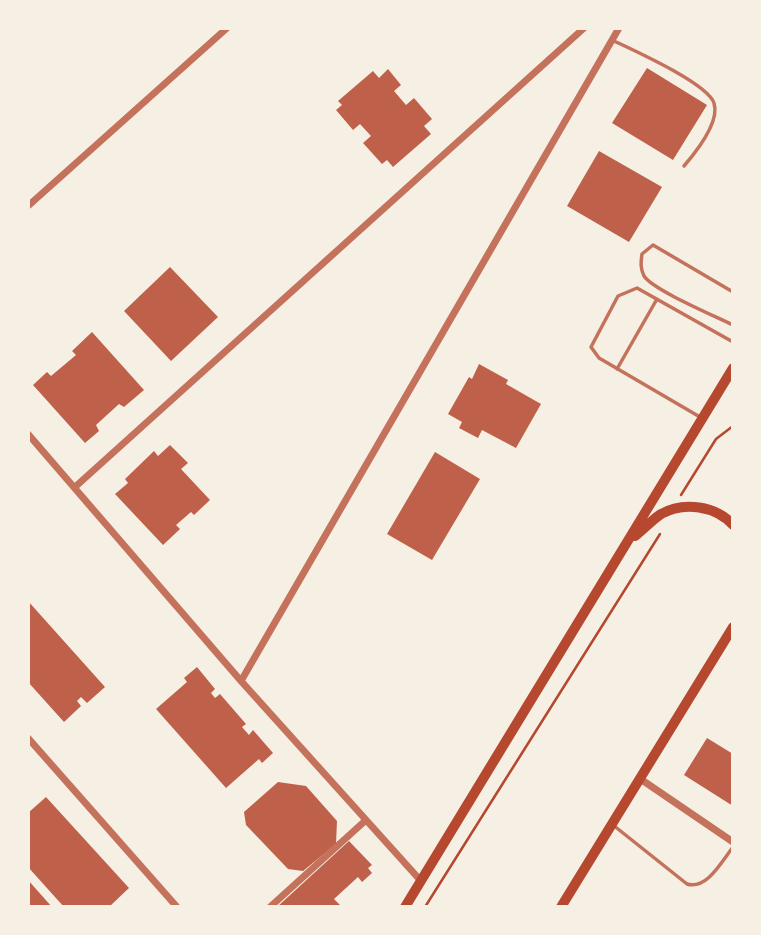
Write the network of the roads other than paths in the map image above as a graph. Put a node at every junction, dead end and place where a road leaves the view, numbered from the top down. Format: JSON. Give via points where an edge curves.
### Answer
{"nodes":[{"id":1,"x":226,"y":28,"type":"edge"},
{"id":2,"x":584,"y":28,"type":"edge"},
{"id":3,"x":619,"y":28,"type":"edge"},
{"id":4,"x":612,"y":40,"type":"junction"},
{"id":5,"x":684,"y":166,"type":"dead end"},
{"id":6,"x":28,"y":206,"type":"edge"},
{"id":7,"x":733,"y":292,"type":"edge"},
{"id":8,"x":657,"y":299,"type":"junction"},
{"id":9,"x":733,"y":325,"type":"edge"},
{"id":10,"x":733,"y":342,"type":"edge"},
{"id":11,"x":733,"y":368,"type":"edge"},
{"id":12,"x":617,"y":369,"type":"junction"},
{"id":13,"x":703,"y":418,"type":"junction"},
{"id":14,"x":28,"y":434,"type":"edge"},
{"id":15,"x":75,"y":486,"type":"junction"},
{"id":16,"x":733,"y":525,"type":"edge"},
{"id":17,"x":629,"y":541,"type":"junction"},
{"id":18,"x":733,"y":627,"type":"edge"},
{"id":19,"x":241,"y":681,"type":"junction"},
{"id":20,"x":28,"y":738,"type":"edge"},
{"id":21,"x":639,"y":778,"type":"junction"},
{"id":22,"x":366,"y":820,"type":"junction"},
{"id":23,"x":611,"y":824,"type":"junction"},
{"id":24,"x":733,"y":844,"type":"edge"},
{"id":25,"x":421,"y":881,"type":"junction"},
{"id":26,"x":177,"y":907,"type":"edge"},
{"id":27,"x":270,"y":907,"type":"edge"},
{"id":28,"x":405,"y":907,"type":"edge"},
{"id":29,"x":561,"y":907,"type":"edge"}],
"edges":[{"from":1,"to":6,"type":"street"},
{"from":2,"to":15,"type":"street"},
{"from":3,"to":4,"type":"street"},
{"from":4,"to":5,"type":"lane","via":[[709,94],[715,106],[711,127]]},
{"from":4,"to":19,"type":"street"},
{"from":7,"to":9,"type":"lane","via":[[653,245],[642,254],[640,264],[646,278]]},
{"from":8,"to":10,"type":"lane"},
{"from":8,"to":12,"type":"lane"},
{"from":8,"to":12,"type":"lane","via":[[637,288],[618,296],[591,347]]},
{"from":11,"to":13,"type":"main road"},
{"from":12,"to":13,"type":"lane"},
{"from":13,"to":17,"type":"main road"},
{"from":14,"to":15,"type":"street"},
{"from":15,"to":19,"type":"street"},
{"from":16,"to":17,"type":"main road","via":[[709,508],[676,507]]},
{"from":17,"to":25,"type":"main road"},
{"from":18,"to":21,"type":"main road"},
{"from":19,"to":22,"type":"street"},
{"from":20,"to":26,"type":"street"},
{"from":21,"to":23,"type":"main road"},
{"from":21,"to":24,"type":"street"},
{"from":22,"to":25,"type":"street"},
{"from":22,"to":27,"type":"street"},
{"from":23,"to":24,"type":"lane","via":[[694,886],[702,884]]},
{"from":23,"to":29,"type":"main road"},
{"from":25,"to":28,"type":"main road"}]}
